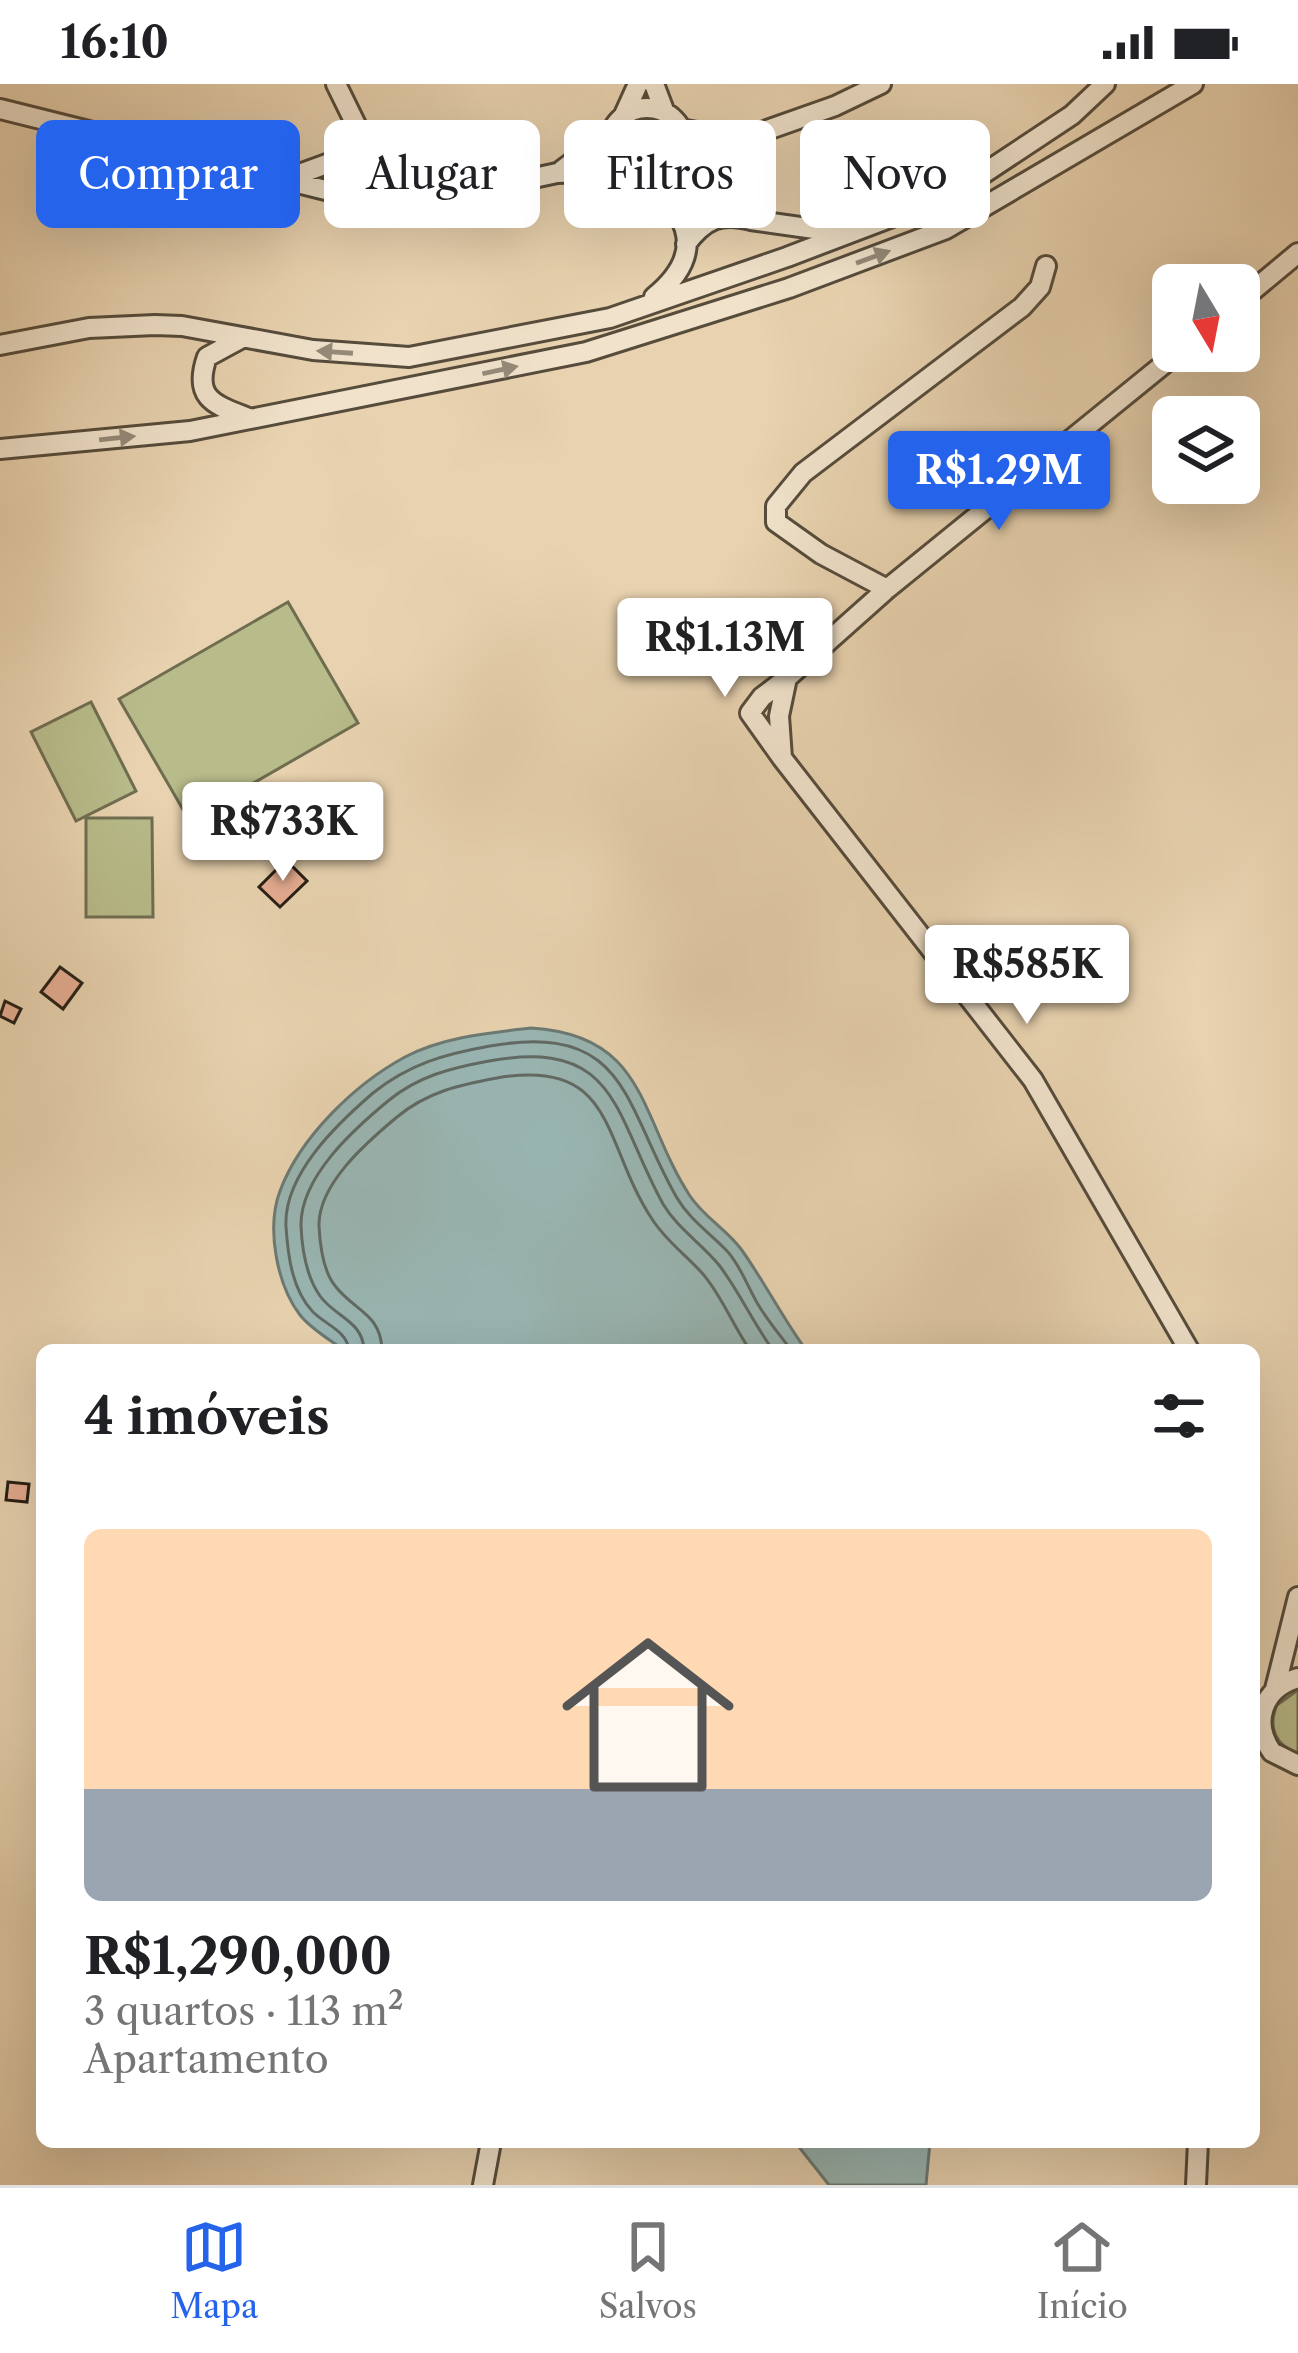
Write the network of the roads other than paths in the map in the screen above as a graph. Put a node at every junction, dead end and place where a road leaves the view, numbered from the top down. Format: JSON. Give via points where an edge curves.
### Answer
{"nodes":[{"id":1,"x":336,"y":84,"type":"edge"},
{"id":2,"x":638,"y":84,"type":"edge"},
{"id":3,"x":654,"y":84,"type":"edge"},
{"id":4,"x":881,"y":84,"type":"edge"},
{"id":5,"x":1105,"y":84,"type":"edge"},
{"id":6,"x":1193,"y":84,"type":"edge"},
{"id":7,"x":0,"y":110,"type":"edge"},
{"id":8,"x":665,"y":113,"type":"junction"},
{"id":9,"x":623,"y":117,"type":"junction"},
{"id":10,"x":40,"y":120,"type":"edge"},
{"id":11,"x":353,"y":120,"type":"edge"},
{"id":12,"x":621,"y":120,"type":"edge"},
{"id":13,"x":672,"y":120,"type":"edge"},
{"id":14,"x":776,"y":127,"type":"edge"},
{"id":15,"x":564,"y":168,"type":"edge"},
{"id":16,"x":557,"y":173,"type":"junction"},
{"id":17,"x":564,"y":173,"type":"edge"},
{"id":18,"x":540,"y":177,"type":"edge"},
{"id":19,"x":776,"y":225,"type":"edge"},
{"id":20,"x":685,"y":228,"type":"edge"},
{"id":21,"x":701,"y":228,"type":"edge"},
{"id":22,"x":848,"y":234,"type":"junction"},
{"id":23,"x":686,"y":244,"type":"junction"},
{"id":24,"x":1298,"y":253,"type":"edge"},
{"id":25,"x":1046,"y":266,"type":"dead end"},
{"id":26,"x":1260,"y":285,"type":"edge"},
{"id":27,"x":644,"y":306,"type":"junction"},
{"id":28,"x":246,"y":337,"type":"junction"},
{"id":29,"x":0,"y":345,"type":"edge"},
{"id":30,"x":1154,"y":372,"type":"edge"},
{"id":31,"x":251,"y":419,"type":"junction"},
{"id":32,"x":0,"y":448,"type":"edge"},
{"id":33,"x":887,"y":589,"type":"junction"},
{"id":34,"x":787,"y":678,"type":"junction"},
{"id":35,"x":782,"y":758,"type":"junction"},
{"id":36,"x":1186,"y":1344,"type":"edge"},
{"id":37,"x":1298,"y":1597,"type":"edge"},
{"id":38,"x":1298,"y":1678,"type":"edge"},
{"id":39,"x":1275,"y":1689,"type":"junction"},
{"id":40,"x":1262,"y":1732,"type":"junction"},
{"id":41,"x":1260,"y":1738,"type":"edge"},
{"id":42,"x":1298,"y":1765,"type":"edge"},
{"id":43,"x":490,"y":2148,"type":"edge"},
{"id":44,"x":1198,"y":2148,"type":"edge"},
{"id":45,"x":482,"y":2185,"type":"edge"},
{"id":46,"x":1196,"y":2185,"type":"edge"}],
"edges":[{"from":1,"to":11,"type":"street"},
{"from":2,"to":9,"type":"street"},
{"from":3,"to":8,"type":"street"},
{"from":4,"to":14,"type":"street"},
{"from":5,"to":22,"type":"street","via":[[1072,116],[980,176]]},
{"from":31,"to":6,"type":"street","one_way":true,"via":[[586,352],[789,288],[946,230]]},
{"from":7,"to":10,"type":"street"},
{"from":8,"to":9,"type":"street","via":[[644,108]]},
{"from":8,"to":13,"type":"street"},
{"from":9,"to":12,"type":"street"},
{"from":15,"to":16,"type":"street"},
{"from":16,"to":17,"type":"street"},
{"from":16,"to":18,"type":"street"},
{"from":19,"to":22,"type":"street"},
{"from":20,"to":23,"type":"street"},
{"from":21,"to":23,"type":"street"},
{"from":22,"to":27,"type":"street"},
{"from":23,"to":27,"type":"street","via":[[681,269]]},
{"from":24,"to":26,"type":"street"},
{"from":25,"to":33,"type":"street","via":[[1022,307],[803,473],[776,506],[776,522]]},
{"from":27,"to":28,"type":"street","one_way":true,"via":[[409,357]]},
{"from":28,"to":29,"type":"street","via":[[126,326]]},
{"from":28,"to":31,"type":"street","via":[[207,356],[200,376],[215,405]]},
{"from":30,"to":33,"type":"street"},
{"from":32,"to":31,"type":"street","one_way":true},
{"from":33,"to":34,"type":"street"},
{"from":34,"to":35,"type":"street","via":[[778,716]]},
{"from":34,"to":35,"type":"street","via":[[750,713]]},
{"from":35,"to":36,"type":"street","via":[[1034,1080]]},
{"from":37,"to":39,"type":"street"},
{"from":38,"to":39,"type":"street"},
{"from":39,"to":40,"type":"street","via":[[1262,1709]]},
{"from":40,"to":41,"type":"street"},
{"from":40,"to":42,"type":"street","via":[[1272,1752]]},
{"from":43,"to":45,"type":"street"},
{"from":44,"to":46,"type":"street"}]}
